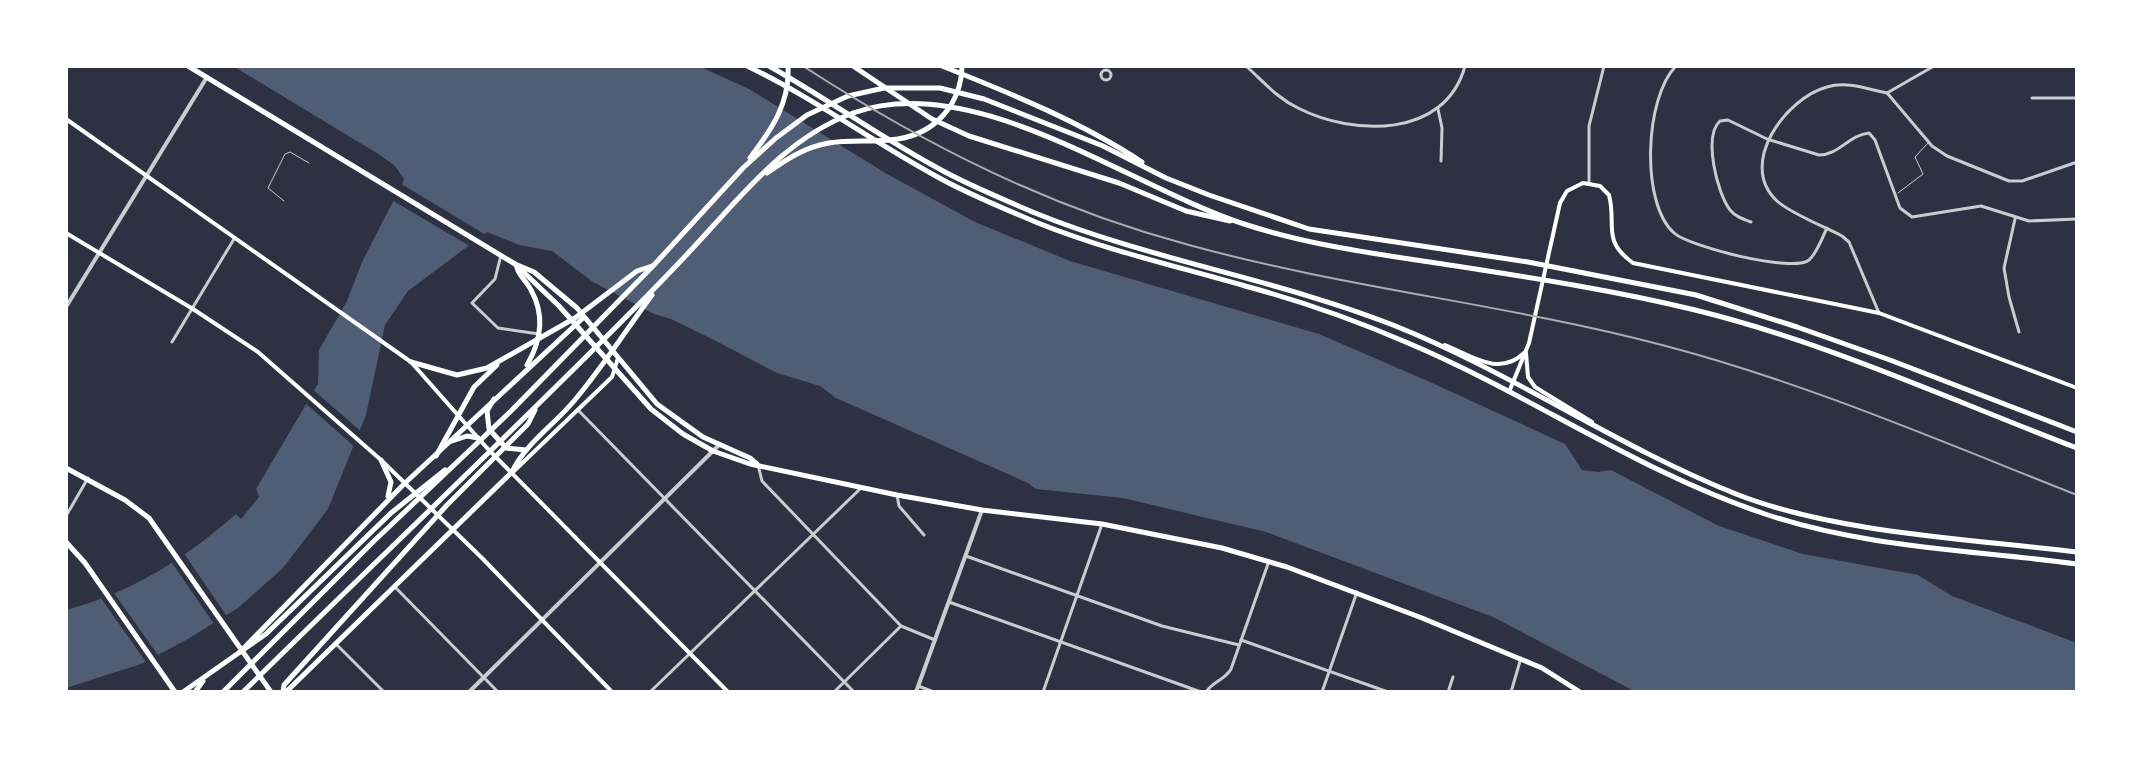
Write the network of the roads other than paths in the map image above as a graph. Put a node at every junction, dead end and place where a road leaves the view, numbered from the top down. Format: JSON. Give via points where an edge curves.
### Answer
{"nodes":[{"id":1,"x":188,"y":66,"type":"edge"},
{"id":2,"x":747,"y":66,"type":"edge"},
{"id":3,"x":769,"y":66,"type":"edge"},
{"id":4,"x":788,"y":66,"type":"edge"},
{"id":5,"x":853,"y":66,"type":"edge"},
{"id":6,"x":942,"y":66,"type":"edge"},
{"id":7,"x":962,"y":66,"type":"edge"},
{"id":8,"x":1096,"y":66,"type":"edge"},
{"id":9,"x":1246,"y":66,"type":"edge"},
{"id":10,"x":1465,"y":66,"type":"edge"},
{"id":11,"x":1604,"y":66,"type":"edge"},
{"id":12,"x":1676,"y":66,"type":"edge"},
{"id":13,"x":1934,"y":66,"type":"edge"},
{"id":14,"x":1102,"y":71,"type":"dead end"},
{"id":15,"x":207,"y":77,"type":"junction"},
{"id":16,"x":1887,"y":93,"type":"junction"},
{"id":17,"x":2032,"y":98,"type":"dead end"},
{"id":18,"x":2077,"y":98,"type":"edge"},
{"id":19,"x":1438,"y":109,"type":"junction"},
{"id":20,"x":66,"y":119,"type":"edge"},
{"id":21,"x":1767,"y":139,"type":"junction"},
{"id":22,"x":1928,"y":142,"type":"junction"},
{"id":23,"x":1441,"y":161,"type":"dead end"},
{"id":24,"x":2077,"y":162,"type":"edge"},
{"id":25,"x":309,"y":163,"type":"dead end"},
{"id":26,"x":743,"y":168,"type":"junction"},
{"id":27,"x":146,"y":176,"type":"junction"},
{"id":28,"x":1166,"y":178,"type":"junction"},
{"id":29,"x":753,"y":183,"type":"junction"},
{"id":30,"x":1589,"y":183,"type":"junction"},
{"id":31,"x":1896,"y":194,"type":"junction"},
{"id":32,"x":284,"y":201,"type":"dead end"},
{"id":33,"x":2015,"y":219,"type":"junction"},
{"id":34,"x":2077,"y":219,"type":"edge"},
{"id":35,"x":1751,"y":222,"type":"dead end"},
{"id":36,"x":1243,"y":224,"type":"junction"},
{"id":37,"x":1827,"y":228,"type":"junction"},
{"id":38,"x":66,"y":233,"type":"edge"},
{"id":39,"x":234,"y":239,"type":"junction"},
{"id":40,"x":99,"y":252,"type":"junction"},
{"id":41,"x":501,"y":255,"type":"junction"},
{"id":42,"x":515,"y":264,"type":"junction"},
{"id":43,"x":653,"y":266,"type":"junction"},
{"id":44,"x":664,"y":279,"type":"junction"},
{"id":45,"x":66,"y":307,"type":"edge"},
{"id":46,"x":193,"y":309,"type":"junction"},
{"id":47,"x":1879,"y":313,"type":"junction"},
{"id":48,"x":584,"y":317,"type":"junction"},
{"id":49,"x":576,"y":325,"type":"junction"},
{"id":50,"x":2019,"y":332,"type":"dead end"},
{"id":51,"x":540,"y":334,"type":"junction"},
{"id":52,"x":172,"y":342,"type":"dead end"},
{"id":53,"x":1432,"y":342,"type":"junction"},
{"id":54,"x":1526,"y":351,"type":"junction"},
{"id":55,"x":618,"y":358,"type":"junction"},
{"id":56,"x":504,"y":359,"type":"junction"},
{"id":57,"x":411,"y":362,"type":"junction"},
{"id":58,"x":614,"y":369,"type":"junction"},
{"id":59,"x":520,"y":376,"type":"junction"},
{"id":60,"x":1512,"y":382,"type":"junction"},
{"id":61,"x":2077,"y":388,"type":"edge"},
{"id":62,"x":1509,"y":392,"type":"junction"},
{"id":63,"x":494,"y":399,"type":"junction"},
{"id":64,"x":538,"y":406,"type":"junction"},
{"id":65,"x":578,"y":410,"type":"junction"},
{"id":66,"x":458,"y":414,"type":"junction"},
{"id":67,"x":1595,"y":424,"type":"junction"},
{"id":68,"x":467,"y":425,"type":"junction"},
{"id":69,"x":2077,"y":432,"type":"edge"},
{"id":70,"x":478,"y":438,"type":"junction"},
{"id":71,"x":450,"y":442,"type":"junction"},
{"id":72,"x":719,"y":445,"type":"junction"},
{"id":73,"x":473,"y":447,"type":"junction"},
{"id":74,"x":2077,"y":448,"type":"edge"},
{"id":75,"x":526,"y":450,"type":"junction"},
{"id":76,"x":713,"y":451,"type":"junction"},
{"id":77,"x":436,"y":456,"type":"junction"},
{"id":78,"x":381,"y":460,"type":"junction"},
{"id":79,"x":758,"y":465,"type":"junction"},
{"id":80,"x":66,"y":468,"type":"edge"},
{"id":81,"x":512,"y":472,"type":"junction"},
{"id":82,"x":88,"y":478,"type":"junction"},
{"id":83,"x":404,"y":484,"type":"junction"},
{"id":84,"x":861,"y":487,"type":"junction"},
{"id":85,"x":897,"y":495,"type":"junction"},
{"id":86,"x":666,"y":499,"type":"junction"},
{"id":87,"x":383,"y":504,"type":"junction"},
{"id":88,"x":982,"y":510,"type":"junction"},
{"id":89,"x":66,"y":516,"type":"edge"},
{"id":90,"x":1102,"y":524,"type":"junction"},
{"id":91,"x":453,"y":529,"type":"junction"},
{"id":92,"x":814,"y":532,"type":"junction"},
{"id":93,"x":924,"y":535,"type":"dead end"},
{"id":94,"x":66,"y":542,"type":"edge"},
{"id":95,"x":2077,"y":552,"type":"edge"},
{"id":96,"x":966,"y":556,"type":"junction"},
{"id":97,"x":1269,"y":561,"type":"junction"},
{"id":98,"x":601,"y":563,"type":"junction"},
{"id":99,"x":2077,"y":564,"type":"edge"},
{"id":100,"x":394,"y":586,"type":"junction"},
{"id":101,"x":755,"y":590,"type":"junction"},
{"id":102,"x":1357,"y":592,"type":"junction"},
{"id":103,"x":1077,"y":596,"type":"junction"},
{"id":104,"x":949,"y":602,"type":"junction"},
{"id":105,"x":542,"y":620,"type":"junction"},
{"id":106,"x":901,"y":626,"type":"junction"},
{"id":107,"x":935,"y":640,"type":"junction"},
{"id":108,"x":1240,"y":642,"type":"junction"},
{"id":109,"x":1061,"y":643,"type":"junction"},
{"id":110,"x":336,"y":644,"type":"junction"},
{"id":111,"x":240,"y":652,"type":"junction"},
{"id":112,"x":690,"y":654,"type":"junction"},
{"id":113,"x":1521,"y":658,"type":"junction"},
{"id":114,"x":1330,"y":670,"type":"junction"},
{"id":115,"x":206,"y":677,"type":"junction"},
{"id":116,"x":484,"y":677,"type":"junction"},
{"id":117,"x":1453,"y":677,"type":"dead end"},
{"id":118,"x":844,"y":682,"type":"junction"},
{"id":119,"x":917,"y":689,"type":"edge"},
{"id":120,"x":1188,"y":690,"type":"edge"},
{"id":121,"x":270,"y":691,"type":"edge"},
{"id":122,"x":175,"y":692,"type":"edge"},
{"id":123,"x":183,"y":692,"type":"edge"},
{"id":124,"x":195,"y":692,"type":"edge"},
{"id":125,"x":223,"y":692,"type":"edge"},
{"id":126,"x":243,"y":692,"type":"edge"},
{"id":127,"x":284,"y":692,"type":"edge"},
{"id":128,"x":384,"y":692,"type":"edge"},
{"id":129,"x":469,"y":692,"type":"edge"},
{"id":130,"x":498,"y":692,"type":"edge"},
{"id":131,"x":612,"y":692,"type":"edge"},
{"id":132,"x":650,"y":692,"type":"edge"},
{"id":133,"x":728,"y":692,"type":"edge"},
{"id":134,"x":834,"y":692,"type":"edge"},
{"id":135,"x":854,"y":692,"type":"edge"},
{"id":136,"x":934,"y":692,"type":"edge"},
{"id":137,"x":1043,"y":692,"type":"edge"},
{"id":138,"x":1203,"y":692,"type":"edge"},
{"id":139,"x":1322,"y":692,"type":"edge"},
{"id":140,"x":1388,"y":692,"type":"edge"},
{"id":141,"x":1448,"y":692,"type":"edge"},
{"id":142,"x":1511,"y":692,"type":"edge"},
{"id":143,"x":1580,"y":692,"type":"edge"}],
"edges":[{"from":1,"to":15,"type":"main road"},
{"from":2,"to":62,"type":"main road","via":[[935,176],[1029,219],[1347,318]]},
{"from":3,"to":53,"type":"main road","via":[[945,172],[1032,212],[1332,304]]},
{"from":4,"to":26,"type":"main road","via":[[782,108]]},
{"from":5,"to":36,"type":"main road","via":[[932,119],[986,143],[1119,183],[1186,211]]},
{"from":6,"to":28,"type":"main road","via":[[1113,144]]},
{"from":7,"to":29,"type":"main road","via":[[956,98],[945,115],[923,131],[895,140],[814,147]]},
{"from":8,"to":14,"type":"street"},
{"from":9,"to":19,"type":"street","via":[[1273,94],[1331,121],[1389,127]]},
{"from":10,"to":19,"type":"street"},
{"from":11,"to":30,"type":"street","via":[[1589,126]]},
{"from":12,"to":37,"type":"street","via":[[1665,80],[1650,148],[1659,207],[1673,232],[1709,250],[1799,265],[1809,260]]},
{"from":13,"to":16,"type":"street"},
{"from":15,"to":27,"type":"street"},
{"from":15,"to":41,"type":"main road"},
{"from":16,"to":21,"type":"street","via":[[1848,84],[1826,87],[1810,94]]},
{"from":16,"to":22,"type":"street"},
{"from":17,"to":18,"type":"street"},
{"from":19,"to":23,"type":"street"},
{"from":20,"to":27,"type":"main road"},
{"from":21,"to":31,"type":"street","via":[[1828,155],[1869,133]]},
{"from":21,"to":35,"type":"street","via":[[1728,120],[1716,123],[1713,132],[1719,186],[1728,207]]},
{"from":21,"to":37,"type":"street","via":[[1761,156],[1766,186],[1778,202]]},
{"from":22,"to":24,"type":"street","via":[[1947,156],[2009,181]]},
{"from":22,"to":31,"type":"lane","via":[[1915,157],[1923,174]]},
{"from":25,"to":32,"type":"lane","via":[[285,154],[268,188]]},
{"from":26,"to":28,"type":"main road","via":[[799,120],[848,96],[884,88],[940,88],[1077,135]]},
{"from":26,"to":43,"type":"main road"},
{"from":27,"to":39,"type":"main road"},
{"from":27,"to":40,"type":"street"},
{"from":28,"to":69,"type":"main road","via":[[1309,229],[1528,262],[1696,295],[1890,360]]},
{"from":29,"to":36,"type":"main road","via":[[798,141],[836,120],[877,106],[937,104],[1025,127]]},
{"from":29,"to":44,"type":"main road"},
{"from":30,"to":47,"type":"main road","via":[[1609,195],[1612,239],[1633,263]]},
{"from":30,"to":54,"type":"main road","via":[[1571,188],[1560,203]]},
{"from":31,"to":33,"type":"street","via":[[1900,208],[1912,217],[1981,206]]},
{"from":33,"to":34,"type":"street"},
{"from":33,"to":50,"type":"street","via":[[2004,268]]},
{"from":36,"to":74,"type":"main road","via":[[1311,242],[1696,311],[1793,340]]},
{"from":37,"to":47,"type":"street","via":[[1854,249]]},
{"from":38,"to":40,"type":"main road"},
{"from":39,"to":46,"type":"street"},
{"from":39,"to":57,"type":"main road"},
{"from":40,"to":45,"type":"street"},
{"from":40,"to":46,"type":"main road"},
{"from":41,"to":42,"type":"main road"},
{"from":41,"to":51,"type":"street","via":[[495,279],[472,303],[498,328]]},
{"from":42,"to":48,"type":"main road","via":[[534,272]]},
{"from":42,"to":49,"type":"main road"},
{"from":42,"to":51,"type":"main road","via":[[536,301]]},
{"from":43,"to":56,"type":"main road","via":[[637,271],[575,318]]},
{"from":43,"to":73,"type":"main road"},
{"from":44,"to":64,"type":"main road"},
{"from":44,"to":75,"type":"main road","via":[[590,381]]},
{"from":46,"to":52,"type":"street"},
{"from":46,"to":78,"type":"main road","via":[[258,352]]},
{"from":47,"to":61,"type":"main road"},
{"from":48,"to":49,"type":"main road"},
{"from":48,"to":55,"type":"main road"},
{"from":49,"to":58,"type":"main road"},
{"from":49,"to":59,"type":"main road"},
{"from":51,"to":59,"type":"main road"},
{"from":53,"to":54,"type":"main road","via":[[1499,366]]},
{"from":53,"to":60,"type":"main road"},
{"from":54,"to":60,"type":"main road"},
{"from":54,"to":67,"type":"main road","via":[[1528,377],[1535,387]]},
{"from":55,"to":58,"type":"main road"},
{"from":55,"to":72,"type":"main road","via":[[657,404]]},
{"from":56,"to":57,"type":"main road","via":[[457,375]]},
{"from":56,"to":66,"type":"main road","via":[[479,380]]},
{"from":57,"to":66,"type":"main road"},
{"from":58,"to":65,"type":"main road"},
{"from":58,"to":76,"type":"main road","via":[[659,417]]},
{"from":59,"to":63,"type":"main road"},
{"from":60,"to":62,"type":"main road"},
{"from":60,"to":67,"type":"main road"},
{"from":62,"to":99,"type":"main road","via":[[1664,471],[1763,514],[1871,540]]},
{"from":63,"to":68,"type":"main road"},
{"from":63,"to":75,"type":"main road","via":[[487,411],[489,429],[506,448]]},
{"from":64,"to":126,"type":"main road"},
{"from":64,"to":127,"type":"main road","via":[[528,424],[284,685]]},
{"from":65,"to":81,"type":"main road"},
{"from":65,"to":86,"type":"street"},
{"from":66,"to":68,"type":"main road"},
{"from":66,"to":77,"type":"main road"},
{"from":67,"to":95,"type":"main road","via":[[1709,482],[1777,506],[1879,528]]},
{"from":68,"to":70,"type":"main road"},
{"from":68,"to":71,"type":"main road"},
{"from":70,"to":71,"type":"main road"},
{"from":70,"to":81,"type":"main road"},
{"from":71,"to":77,"type":"main road"},
{"from":72,"to":76,"type":"street"},
{"from":72,"to":79,"type":"main road"},
{"from":73,"to":111,"type":"main road","via":[[391,513],[266,634]]},
{"from":73,"to":125,"type":"main road"},
{"from":75,"to":81,"type":"main road"},
{"from":76,"to":79,"type":"main road"},
{"from":76,"to":86,"type":"street"},
{"from":77,"to":83,"type":"main road"},
{"from":78,"to":83,"type":"main road"},
{"from":78,"to":87,"type":"main road","via":[[392,486]]},
{"from":79,"to":84,"type":"main road"},
{"from":79,"to":92,"type":"street","via":[[762,481]]},
{"from":80,"to":82,"type":"main road"},
{"from":81,"to":91,"type":"main road"},
{"from":81,"to":98,"type":"main road"},
{"from":82,"to":89,"type":"street"},
{"from":82,"to":111,"type":"main road","via":[[138,508]]},
{"from":83,"to":87,"type":"main road"},
{"from":83,"to":91,"type":"main road"},
{"from":84,"to":85,"type":"main road"},
{"from":84,"to":92,"type":"street"},
{"from":85,"to":88,"type":"main road"},
{"from":85,"to":93,"type":"street","via":[[899,506]]},
{"from":86,"to":98,"type":"street"},
{"from":86,"to":101,"type":"street"},
{"from":87,"to":111,"type":"main road"},
{"from":88,"to":90,"type":"main road"},
{"from":88,"to":96,"type":"street"},
{"from":90,"to":97,"type":"main road"},
{"from":90,"to":103,"type":"street"},
{"from":91,"to":100,"type":"main road"},
{"from":91,"to":105,"type":"main road"},
{"from":92,"to":101,"type":"street"},
{"from":92,"to":106,"type":"street"},
{"from":94,"to":122,"type":"main road"},
{"from":96,"to":103,"type":"street"},
{"from":96,"to":104,"type":"street"},
{"from":97,"to":102,"type":"main road"},
{"from":97,"to":108,"type":"street"},
{"from":98,"to":105,"type":"street"},
{"from":98,"to":112,"type":"main road"},
{"from":100,"to":110,"type":"main road"},
{"from":100,"to":116,"type":"street"},
{"from":101,"to":112,"type":"street"},
{"from":101,"to":118,"type":"street"},
{"from":102,"to":113,"type":"main road"},
{"from":102,"to":114,"type":"street"},
{"from":103,"to":108,"type":"street","via":[[1165,626]]},
{"from":103,"to":109,"type":"street"},
{"from":104,"to":107,"type":"street"},
{"from":104,"to":109,"type":"street"},
{"from":105,"to":116,"type":"street"},
{"from":105,"to":131,"type":"main road"},
{"from":106,"to":107,"type":"street"},
{"from":106,"to":118,"type":"street"},
{"from":107,"to":119,"type":"street"},
{"from":108,"to":114,"type":"street"},
{"from":108,"to":138,"type":"street","via":[[1229,673]]},
{"from":109,"to":120,"type":"street"},
{"from":109,"to":137,"type":"street"},
{"from":110,"to":127,"type":"main road"},
{"from":110,"to":128,"type":"street"},
{"from":111,"to":115,"type":"main road"},
{"from":111,"to":121,"type":"main road"},
{"from":112,"to":132,"type":"street"},
{"from":112,"to":133,"type":"main road"},
{"from":113,"to":142,"type":"street"},
{"from":113,"to":143,"type":"main road"},
{"from":114,"to":139,"type":"street"},
{"from":114,"to":140,"type":"street"},
{"from":115,"to":123,"type":"main road"},
{"from":115,"to":124,"type":"main road"},
{"from":116,"to":129,"type":"street"},
{"from":116,"to":130,"type":"street"},
{"from":117,"to":141,"type":"street"},
{"from":118,"to":134,"type":"street"},
{"from":118,"to":135,"type":"street"},
{"from":119,"to":136,"type":"street"},
{"from":120,"to":138,"type":"street"}]}
